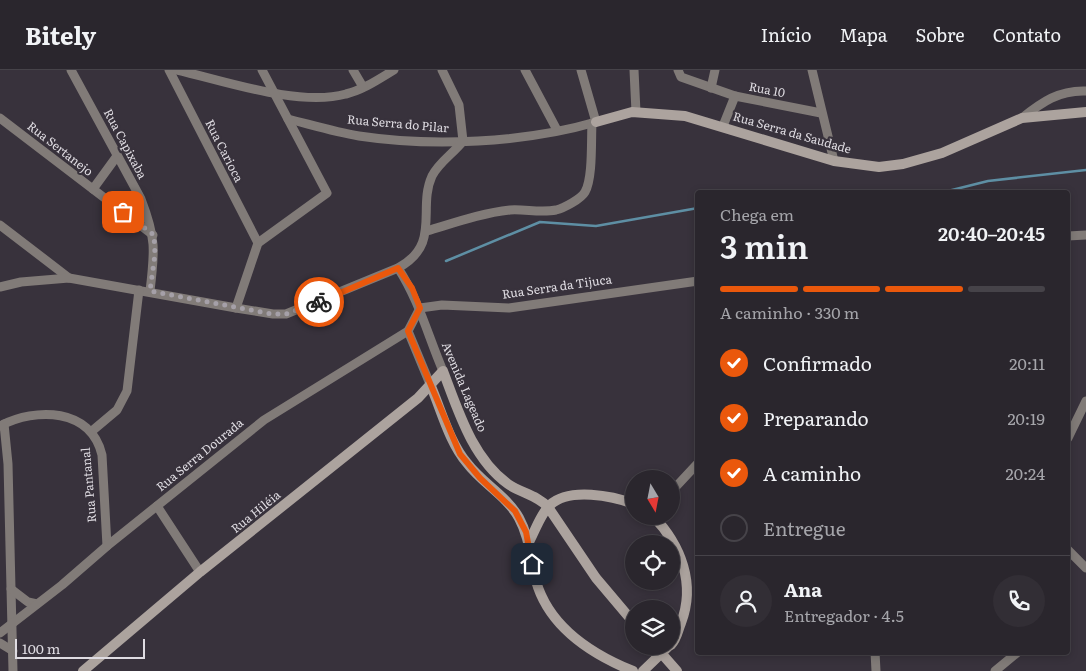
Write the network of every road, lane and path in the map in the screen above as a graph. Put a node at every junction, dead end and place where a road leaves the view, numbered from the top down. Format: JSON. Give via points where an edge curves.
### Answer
{"nodes":[{"id":1,"x":72,"y":70,"type":"edge"},
{"id":2,"x":169,"y":70,"type":"edge"},
{"id":3,"x":177,"y":70,"type":"edge"},
{"id":4,"x":262,"y":70,"type":"edge"},
{"id":5,"x":353,"y":70,"type":"edge"},
{"id":6,"x":394,"y":70,"type":"edge"},
{"id":7,"x":442,"y":70,"type":"edge"},
{"id":8,"x":525,"y":70,"type":"edge"},
{"id":9,"x":580,"y":70,"type":"edge"},
{"id":10,"x":634,"y":70,"type":"edge"},
{"id":11,"x":715,"y":70,"type":"edge"},
{"id":12,"x":812,"y":70,"type":"edge"},
{"id":13,"x":679,"y":74,"type":"edge"},
{"id":14,"x":363,"y":88,"type":"junction"},
{"id":15,"x":711,"y":88,"type":"junction"},
{"id":16,"x":1086,"y":91,"type":"edge"},
{"id":17,"x":275,"y":93,"type":"junction"},
{"id":18,"x":735,"y":96,"type":"junction"},
{"id":19,"x":636,"y":112,"type":"junction"},
{"id":20,"x":1086,"y":112,"type":"edge"},
{"id":21,"x":821,"y":113,"type":"junction"},
{"id":22,"x":0,"y":118,"type":"edge"},
{"id":23,"x":1022,"y":118,"type":"junction"},
{"id":24,"x":288,"y":119,"type":"junction"},
{"id":25,"x":594,"y":123,"type":"junction"},
{"id":26,"x":724,"y":126,"type":"junction"},
{"id":27,"x":557,"y":130,"type":"junction"},
{"id":28,"x":463,"y":141,"type":"junction"},
{"id":29,"x":117,"y":156,"type":"junction"},
{"id":30,"x":834,"y":162,"type":"junction"},
{"id":31,"x":93,"y":189,"type":"junction"},
{"id":32,"x":0,"y":225,"type":"edge"},
{"id":33,"x":427,"y":231,"type":"junction"},
{"id":34,"x":154,"y":235,"type":"junction"},
{"id":35,"x":1086,"y":235,"type":"edge"},
{"id":36,"x":1070,"y":236,"type":"edge"},
{"id":37,"x":258,"y":243,"type":"junction"},
{"id":38,"x":398,"y":268,"type":"junction"},
{"id":39,"x":69,"y":278,"type":"junction"},
{"id":40,"x":695,"y":281,"type":"edge"},
{"id":41,"x":0,"y":287,"type":"edge"},
{"id":42,"x":139,"y":290,"type":"junction"},
{"id":43,"x":150,"y":291,"type":"junction"},
{"id":44,"x":236,"y":308,"type":"junction"},
{"id":45,"x":420,"y":308,"type":"junction"},
{"id":46,"x":408,"y":331,"type":"junction"},
{"id":47,"x":443,"y":371,"type":"junction"},
{"id":48,"x":430,"y":384,"type":"junction"},
{"id":49,"x":1086,"y":401,"type":"edge"},
{"id":50,"x":2,"y":425,"type":"edge"},
{"id":51,"x":92,"y":431,"type":"junction"},
{"id":52,"x":1070,"y":434,"type":"edge"},
{"id":53,"x":695,"y":466,"type":"edge"},
{"id":54,"x":680,"y":482,"type":"edge"},
{"id":55,"x":625,"y":501,"type":"edge"},
{"id":56,"x":157,"y":506,"type":"junction"},
{"id":57,"x":548,"y":506,"type":"junction"},
{"id":58,"x":661,"y":525,"type":"edge"},
{"id":59,"x":4,"y":530,"type":"edge"},
{"id":60,"x":529,"y":542,"type":"junction"},
{"id":61,"x":107,"y":546,"type":"junction"},
{"id":62,"x":1070,"y":552,"type":"edge"},
{"id":63,"x":1086,"y":568,"type":"edge"},
{"id":64,"x":200,"y":572,"type":"junction"},
{"id":65,"x":10,"y":589,"type":"junction"},
{"id":66,"x":37,"y":604,"type":"junction"},
{"id":67,"x":625,"y":612,"type":"edge"},
{"id":68,"x":680,"y":622,"type":"edge"},
{"id":69,"x":12,"y":623,"type":"junction"},
{"id":70,"x":0,"y":633,"type":"edge"},
{"id":71,"x":0,"y":643,"type":"edge"},
{"id":72,"x":13,"y":650,"type":"junction"},
{"id":73,"x":658,"y":655,"type":"edge"},
{"id":74,"x":668,"y":655,"type":"edge"},
{"id":75,"x":875,"y":655,"type":"edge"},
{"id":76,"x":1014,"y":655,"type":"edge"},
{"id":77,"x":13,"y":671,"type":"edge"},
{"id":78,"x":83,"y":671,"type":"edge"},
{"id":79,"x":633,"y":671,"type":"edge"},
{"id":80,"x":643,"y":671,"type":"edge"},
{"id":81,"x":677,"y":671,"type":"edge"},
{"id":82,"x":876,"y":671,"type":"edge"},
{"id":83,"x":995,"y":671,"type":"edge"}],
"edges":[{"from":1,"to":29,"type":"street","name":"Rua Capixaba"},
{"from":2,"to":37,"type":"street","name":"Rua Carioca"},
{"from":3,"to":17,"type":"street","name":"Rua Serra do Pilar"},
{"from":4,"to":17,"type":"street"},
{"from":5,"to":14,"type":"street"},
{"from":6,"to":14,"type":"street","name":"Rua Serra do Pilar"},
{"from":7,"to":28,"type":"street","via":[[459,105]]},
{"from":8,"to":27,"type":"street"},
{"from":9,"to":25,"type":"street"},
{"from":10,"to":19,"type":"street"},
{"from":11,"to":15,"type":"street"},
{"from":12,"to":21,"type":"street"},
{"from":13,"to":15,"type":"street","name":"Rua 10"},
{"from":14,"to":17,"type":"street","name":"Rua Serra do Pilar","via":[[328,98]]},
{"from":15,"to":18,"type":"street","name":"Rua 10"},
{"from":16,"to":23,"type":"street","name":"Rua Serra da Saudade","via":[[1061,92]]},
{"from":17,"to":24,"type":"street"},
{"from":18,"to":21,"type":"street","name":"Rua 10"},
{"from":18,"to":26,"type":"street"},
{"from":19,"to":25,"type":"main road","name":"Rua Serra da Saudade"},
{"from":19,"to":26,"type":"main road","name":"Rua Serra da Saudade","via":[[685,116]]},
{"from":20,"to":23,"type":"main road"},
{"from":21,"to":30,"type":"street"},
{"from":22,"to":31,"type":"street","name":"Rua Sertanejo"},
{"from":23,"to":30,"type":"main road","name":"Rua Serra da Saudade","via":[[942,153],[903,164],[879,167]]},
{"from":24,"to":28,"type":"street","name":"Rua Serra do Pilar","via":[[358,136]]},
{"from":24,"to":37,"type":"street","via":[[327,193]]},
{"from":25,"to":27,"type":"street","name":"Rua Serra do Pilar"},
{"from":25,"to":33,"type":"street","via":[[588,184],[584,194],[572,202],[558,210],[491,213]]},
{"from":26,"to":30,"type":"main road","name":"Rua Serra da Saudade"},
{"from":27,"to":28,"type":"street","name":"Rua Serra do Pilar","via":[[508,139]]},
{"from":28,"to":33,"type":"street","via":[[434,173],[428,185]]},
{"from":29,"to":31,"type":"street"},
{"from":29,"to":34,"type":"street","name":"Rua Capixaba","via":[[141,199]]},
{"from":31,"to":34,"type":"street","name":"Rua Sertanejo"},
{"from":32,"to":39,"type":"street"},
{"from":33,"to":38,"type":"street","via":[[409,262]]},
{"from":34,"to":43,"type":"street","name":"Rua Capixaba"},
{"from":35,"to":36,"type":"street"},
{"from":37,"to":44,"type":"street"},
{"from":38,"to":44,"type":"street","via":[[286,314]]},
{"from":38,"to":45,"type":"street","via":[[412,288]]},
{"from":39,"to":41,"type":"street"},
{"from":39,"to":42,"type":"street"},
{"from":40,"to":45,"type":"street","name":"Rua Serra da Tijuca","via":[[509,308],[442,305]]},
{"from":42,"to":43,"type":"street"},
{"from":42,"to":51,"type":"street","via":[[127,391],[117,410]]},
{"from":43,"to":44,"type":"street"},
{"from":45,"to":46,"type":"street"},
{"from":45,"to":47,"type":"street","name":"Avenida Lageado"},
{"from":46,"to":48,"type":"street"},
{"from":46,"to":56,"type":"street","name":"Rua Serra Dourada","via":[[264,420]]},
{"from":47,"to":48,"type":"main road","name":"Rua Hiléia"},
{"from":47,"to":57,"type":"main road","name":"Avenida Lageado","via":[[459,414],[478,451],[508,483]]},
{"from":48,"to":60,"type":"main road","via":[[460,454],[515,511]]},
{"from":48,"to":64,"type":"main road","name":"Rua Hiléia","via":[[418,398]]},
{"from":49,"to":52,"type":"street"},
{"from":50,"to":51,"type":"street","name":"Rua Pantanal","via":[[23,418],[61,416],[82,423]]},
{"from":50,"to":59,"type":"street","via":[[8,464]]},
{"from":51,"to":61,"type":"street","name":"Rua Pantanal","via":[[102,455]]},
{"from":53,"to":54,"type":"street"},
{"from":55,"to":57,"type":"main road","via":[[587,496],[560,499]]},
{"from":56,"to":61,"type":"street","name":"Rua Serra Dourada"},
{"from":56,"to":64,"type":"street"},
{"from":57,"to":60,"type":"main road"},
{"from":57,"to":67,"type":"main road","name":"Avenida Lageado","via":[[590,571]]},
{"from":58,"to":68,"type":"main road","via":[[675,544],[687,578],[688,596]]},
{"from":59,"to":65,"type":"street"},
{"from":60,"to":79,"type":"main road","via":[[537,583],[566,631],[589,649]]},
{"from":61,"to":66,"type":"street","name":"Rua Serra Dourada"},
{"from":62,"to":63,"type":"street"},
{"from":64,"to":78,"type":"main road","name":"Rua Hiléia"},
{"from":65,"to":66,"type":"street"},
{"from":65,"to":69,"type":"street"},
{"from":66,"to":69,"type":"street","name":"Rua Serra Dourada"},
{"from":69,"to":70,"type":"street","name":"Rua Serra Dourada"},
{"from":69,"to":72,"type":"street"},
{"from":71,"to":72,"type":"street"},
{"from":72,"to":77,"type":"street"},
{"from":73,"to":80,"type":"main road"},
{"from":74,"to":81,"type":"main road"},
{"from":75,"to":82,"type":"street"},
{"from":76,"to":83,"type":"street"}]}
